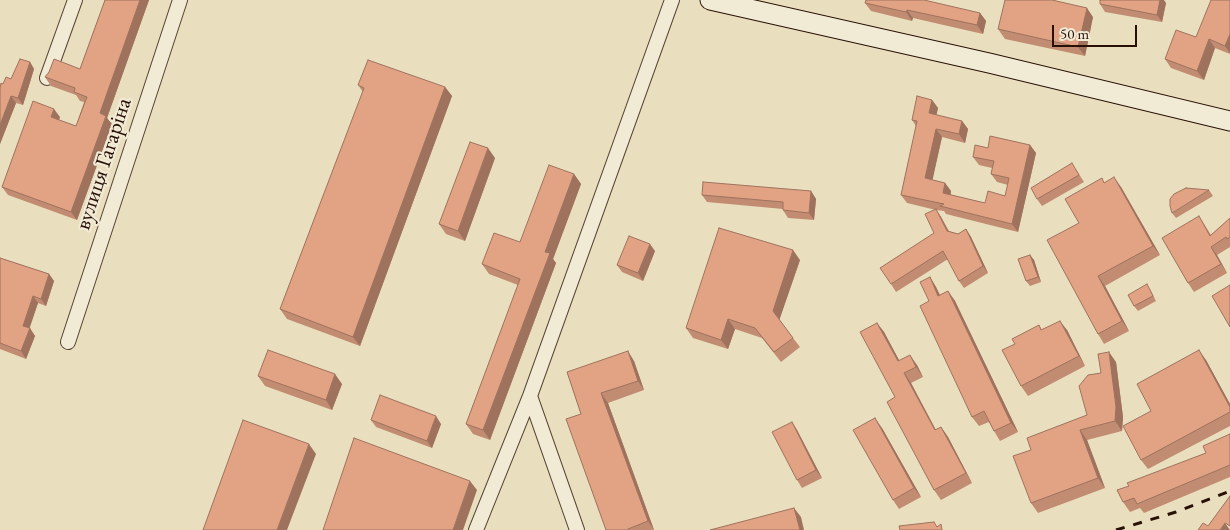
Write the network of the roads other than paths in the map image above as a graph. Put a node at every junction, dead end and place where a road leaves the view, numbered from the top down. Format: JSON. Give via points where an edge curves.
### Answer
{"nodes":[{"id":1,"x":75,"y":0,"type":"edge"},
{"id":2,"x":180,"y":0,"type":"edge"},
{"id":3,"x":672,"y":0,"type":"edge"},
{"id":4,"x":710,"y":0,"type":"edge"},
{"id":5,"x":47,"y":78,"type":"edge"},
{"id":6,"x":1230,"y":121,"type":"edge"},
{"id":7,"x":68,"y":342,"type":"dead end"},
{"id":8,"x":530,"y":396,"type":"junction"},
{"id":9,"x":476,"y":530,"type":"edge"},
{"id":10,"x":577,"y":530,"type":"edge"}],
"edges":[{"from":1,"to":5,"type":"street"},
{"from":2,"to":7,"type":"street","name":"вулиця Гагаріна"},
{"from":3,"to":8,"type":"street"},
{"from":4,"to":6,"type":"street"},
{"from":8,"to":9,"type":"street"},
{"from":8,"to":10,"type":"street"}]}
